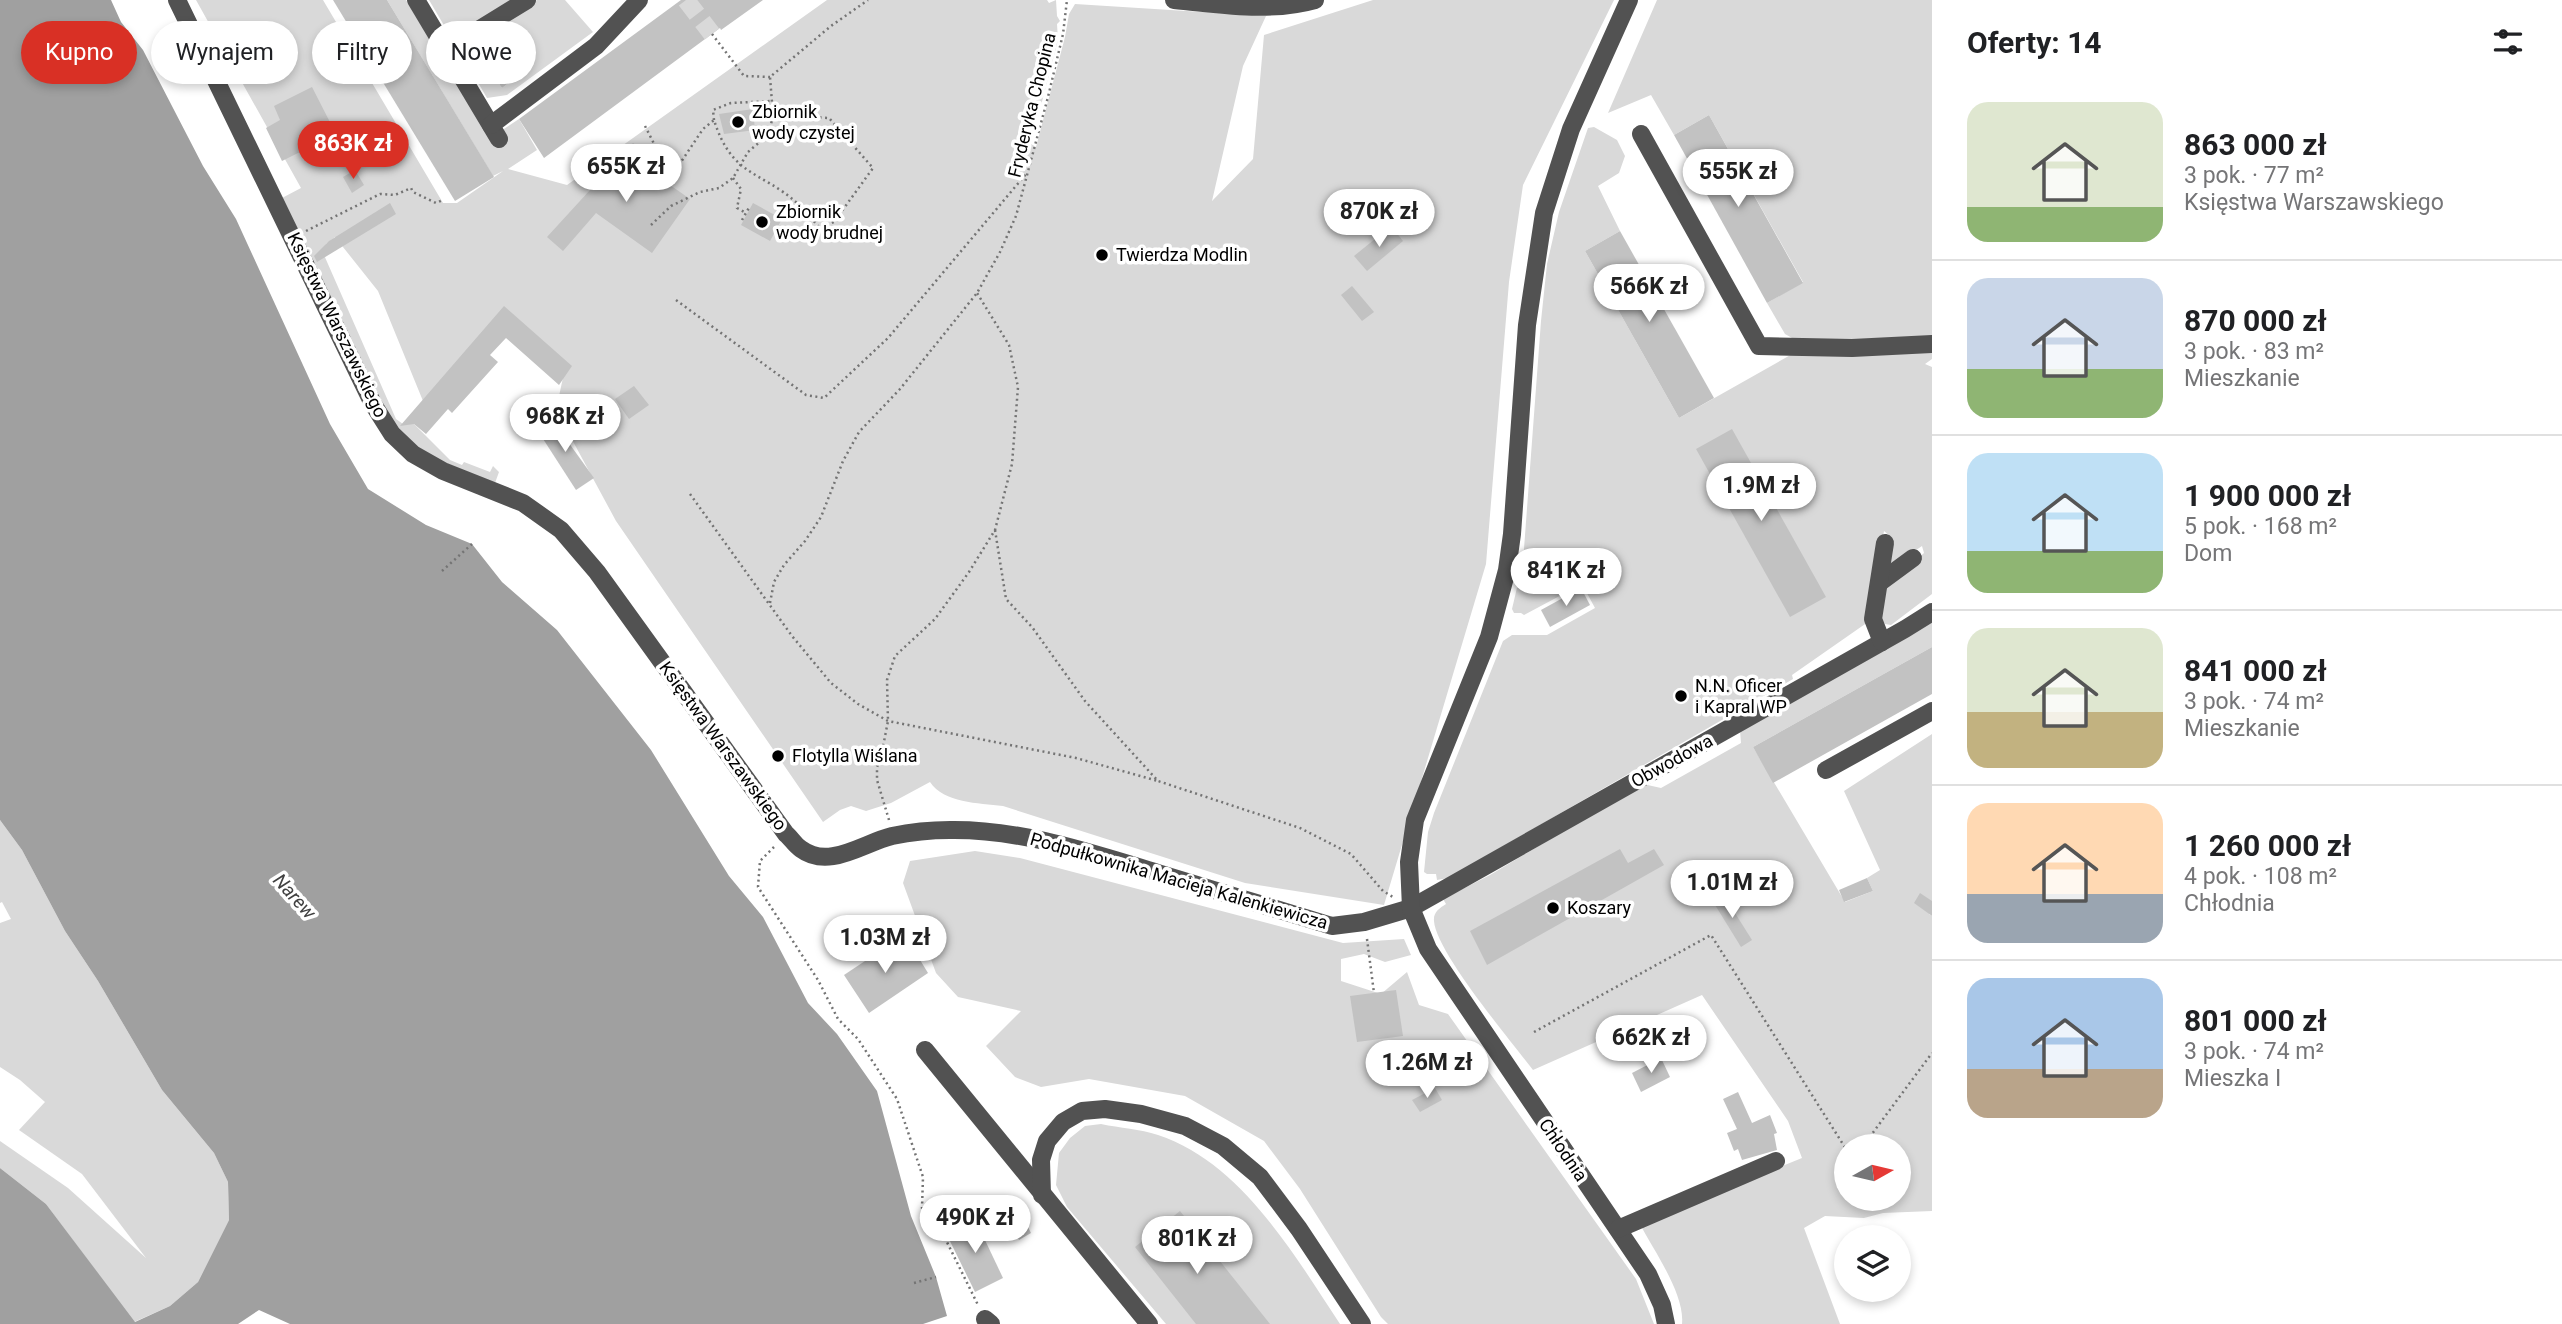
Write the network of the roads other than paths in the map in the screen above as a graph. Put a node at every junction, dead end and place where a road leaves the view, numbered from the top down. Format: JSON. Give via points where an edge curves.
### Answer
{"nodes":[{"id":1,"x":177,"y":0,"type":"edge"},
{"id":2,"x":416,"y":0,"type":"edge"},
{"id":3,"x":527,"y":0,"type":"edge"},
{"id":4,"x":639,"y":0,"type":"edge"},
{"id":5,"x":1174,"y":0,"type":"edge"},
{"id":6,"x":1315,"y":0,"type":"edge"},
{"id":7,"x":1629,"y":0,"type":"edge"},
{"id":8,"x":429,"y":21,"type":"edge"},
{"id":9,"x":493,"y":21,"type":"edge"},
{"id":10,"x":466,"y":84,"type":"edge"},
{"id":11,"x":1641,"y":134,"type":"dead end"},
{"id":12,"x":1932,"y":344,"type":"edge"},
{"id":13,"x":1885,"y":543,"type":"dead end"},
{"id":14,"x":1913,"y":558,"type":"dead end"},
{"id":15,"x":1878,"y":583,"type":"junction"},
{"id":16,"x":1932,"y":612,"type":"edge"},
{"id":17,"x":1882,"y":642,"type":"junction"},
{"id":18,"x":1932,"y":711,"type":"edge"},
{"id":19,"x":1826,"y":770,"type":"dead end"},
{"id":20,"x":822,"y":856,"type":"joint"},
{"id":21,"x":1403,"y":903,"type":"junction"},
{"id":22,"x":925,"y":1049,"type":"dead end"},
{"id":23,"x":1776,"y":1161,"type":"dead end"},
{"id":24,"x":1042,"y":1195,"type":"junction"},
{"id":25,"x":1618,"y":1229,"type":"junction"},
{"id":26,"x":1149,"y":1324,"type":"edge"},
{"id":27,"x":1362,"y":1324,"type":"edge"},
{"id":28,"x":1666,"y":1324,"type":"edge"}],
"edges":[{"from":1,"to":20,"type":"street","name":"Księstwa Warszawskiego","via":[[373,404],[392,434],[413,454],[523,503],[561,530],[597,572],[786,834],[802,850]]},
{"from":2,"to":8,"type":"street"},
{"from":3,"to":9,"type":"street"},
{"from":4,"to":10,"type":"street","via":[[596,47],[495,132]]},
{"from":5,"to":6,"type":"street","via":[[1254,7]]},
{"from":7,"to":21,"type":"street","via":[[1571,129],[1544,213],[1527,325],[1507,570],[1489,637],[1415,820]]},
{"from":11,"to":12,"type":"street","via":[[1759,346]]},
{"from":13,"to":15,"type":"street"},
{"from":14,"to":15,"type":"street"},
{"from":15,"to":17,"type":"street","via":[[1872,619]]},
{"from":16,"to":17,"type":"street","name":"Obwodowa"},
{"from":17,"to":21,"type":"street","name":"Obwodowa"},
{"from":18,"to":19,"type":"street"},
{"from":20,"to":21,"type":"street","name":"Podpułkownika Macieja Kalenkiewicza","via":[[845,854],[892,836],[984,830],[1100,855],[1332,926],[1364,922]]},
{"from":21,"to":25,"type":"street","name":"Chłodnia","via":[[1456,994]]},
{"from":22,"to":24,"type":"street"},
{"from":23,"to":25,"type":"street"},
{"from":24,"to":26,"type":"street"},
{"from":24,"to":27,"type":"street","via":[[1041,1160],[1047,1141],[1063,1122],[1082,1111],[1141,1114],[1185,1126],[1223,1146],[1260,1177]]},
{"from":25,"to":28,"type":"street","name":"Chłodnia","via":[[1648,1274]]}]}
